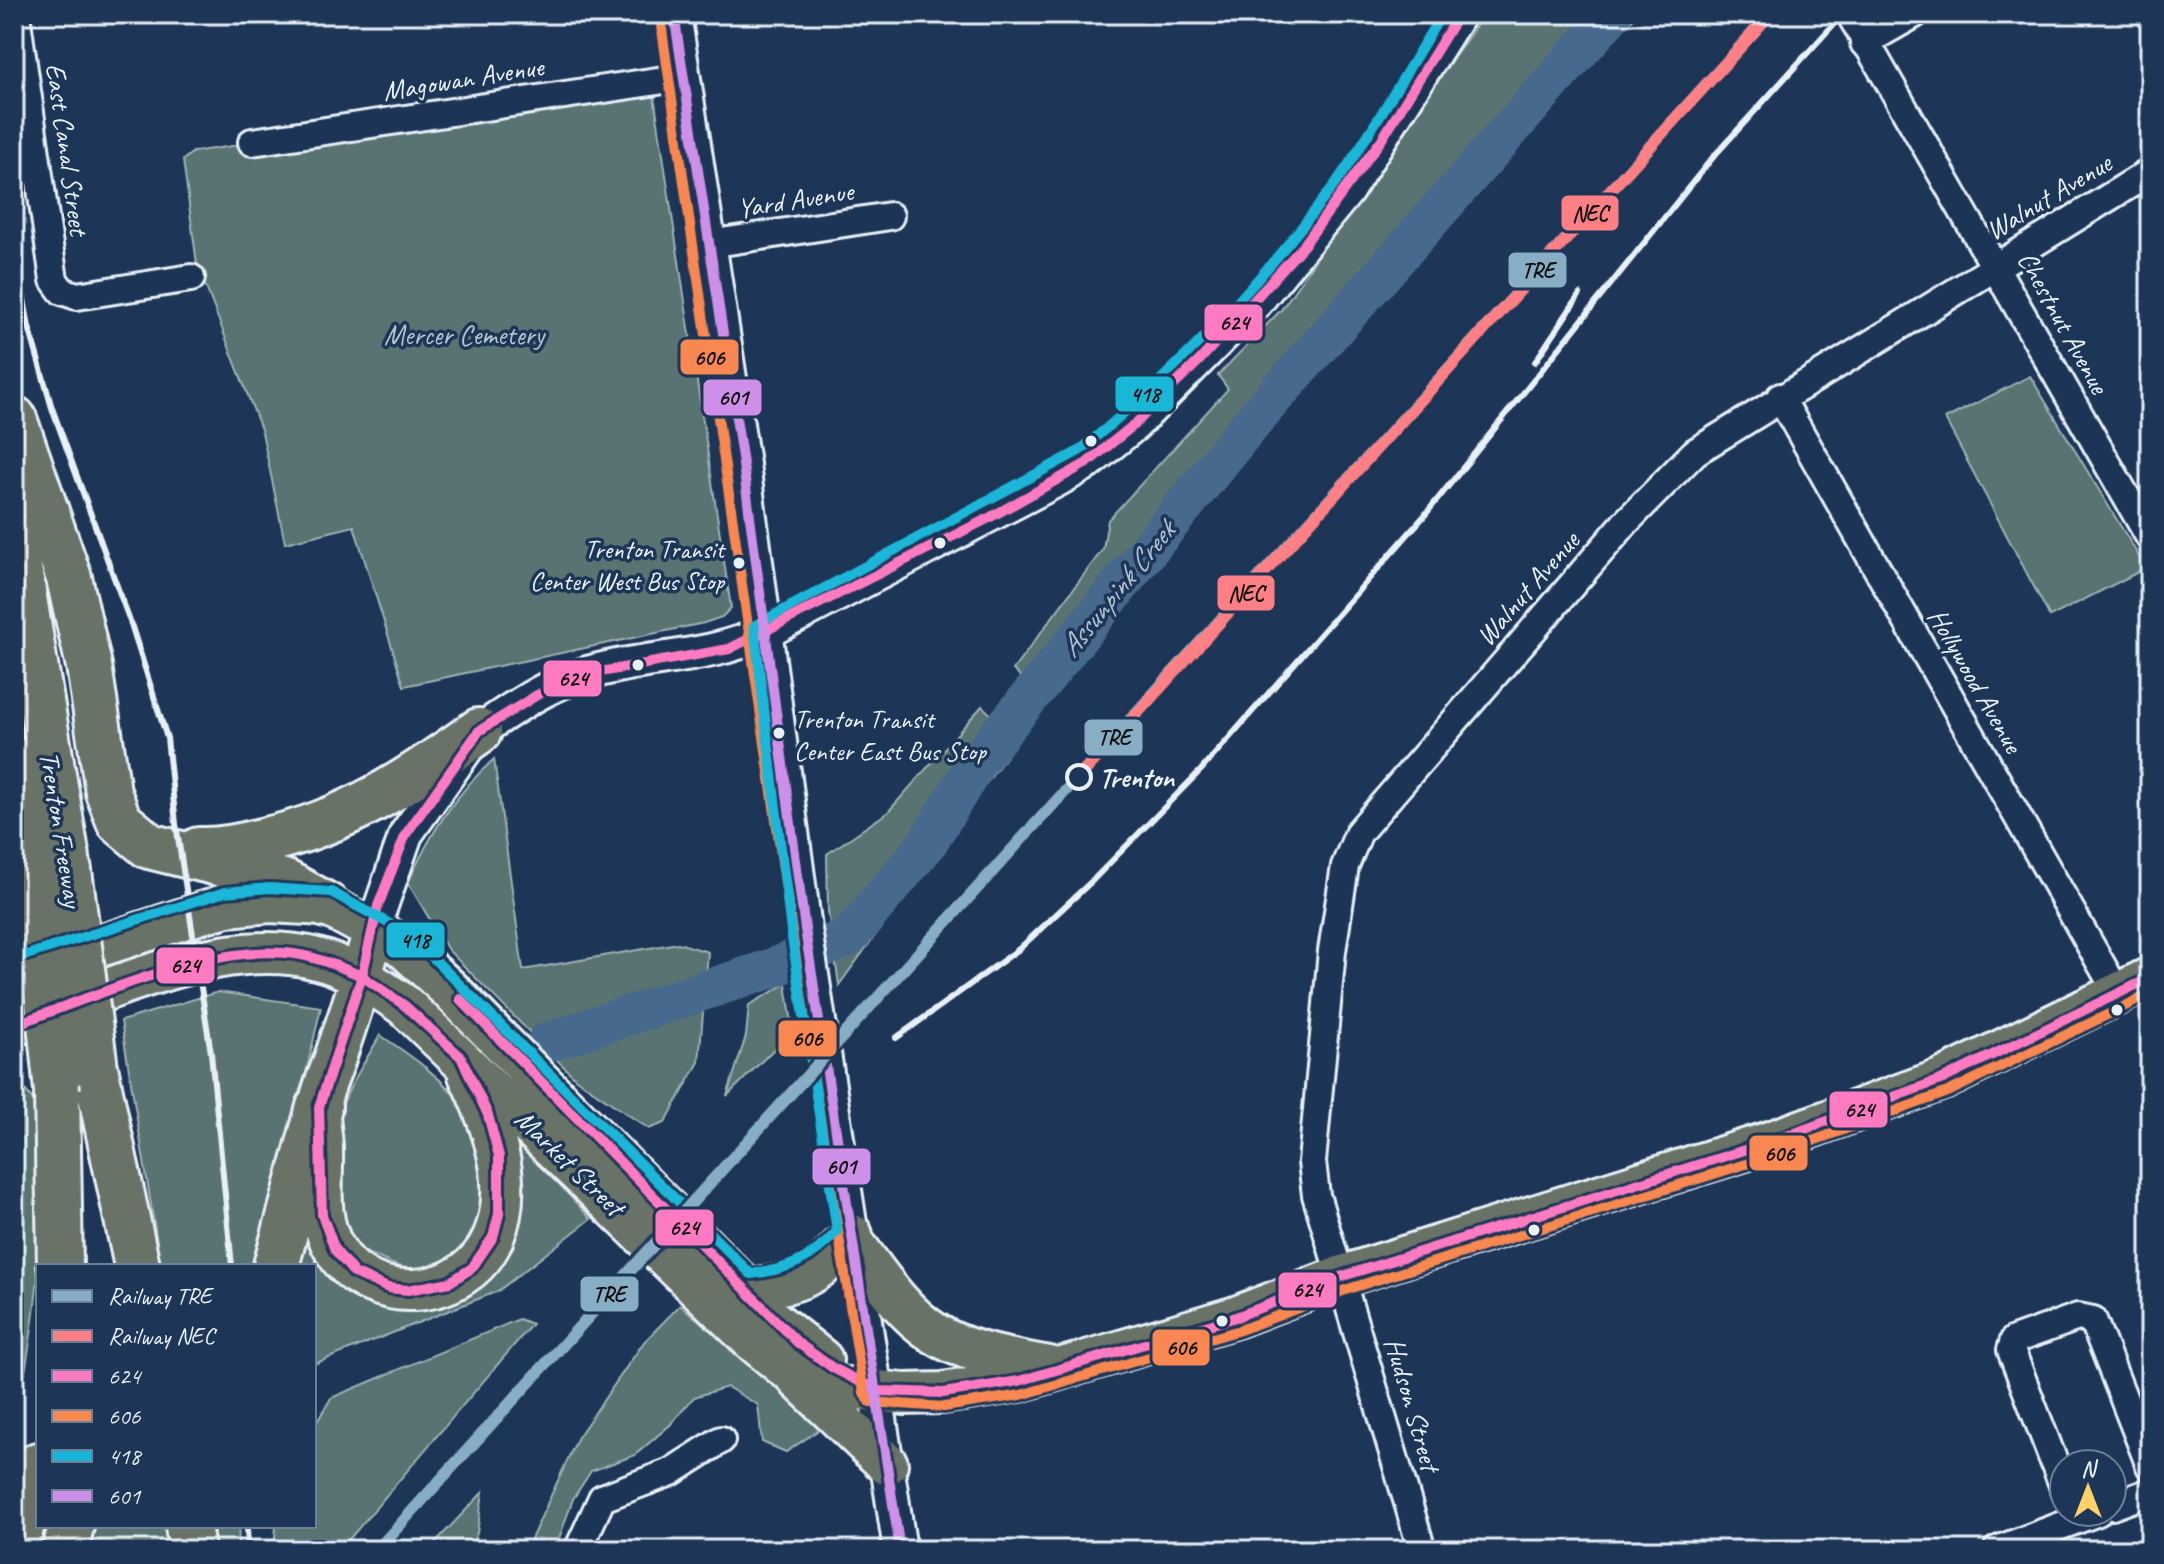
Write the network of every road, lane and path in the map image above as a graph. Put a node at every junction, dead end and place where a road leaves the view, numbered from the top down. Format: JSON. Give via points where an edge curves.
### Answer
{"nodes":[{"id":1,"x":16,"y":14,"type":"edge"},
{"id":2,"x":674,"y":14,"type":"edge"},
{"id":3,"x":1459,"y":14,"type":"edge"},
{"id":4,"x":1915,"y":14,"type":"edge"},
{"id":5,"x":1856,"y":25,"type":"edge"},
{"id":6,"x":684,"y":77,"type":"junction"},
{"id":7,"x":252,"y":142,"type":"dead end"},
{"id":8,"x":2150,"y":172,"type":"edge"},
{"id":9,"x":890,"y":216,"type":"dead end"},
{"id":10,"x":709,"y":244,"type":"junction"},
{"id":11,"x":1996,"y":265,"type":"junction"},
{"id":12,"x":191,"y":278,"type":"dead end"},
{"id":13,"x":1780,"y":397,"type":"junction"},
{"id":14,"x":14,"y":419,"type":"edge"},
{"id":15,"x":2146,"y":521,"type":"edge"},
{"id":16,"x":14,"y":537,"type":"edge"},
{"id":17,"x":766,"y":632,"type":"junction"},
{"id":18,"x":479,"y":731,"type":"junction"},
{"id":19,"x":14,"y":760,"type":"edge"},
{"id":20,"x":156,"y":847,"type":"junction"},
{"id":21,"x":51,"y":870,"type":"junction"},
{"id":22,"x":326,"y":905,"type":"junction"},
{"id":23,"x":373,"y":929,"type":"junction"},
{"id":24,"x":14,"y":974,"type":"edge"},
{"id":25,"x":362,"y":976,"type":"junction"},
{"id":26,"x":2134,"y":986,"type":"edge"},
{"id":27,"x":14,"y":1025,"type":"edge"},
{"id":28,"x":461,"y":1057,"type":"junction"},
{"id":29,"x":95,"y":1068,"type":"junction"},
{"id":30,"x":319,"y":1107,"type":"junction"},
{"id":31,"x":608,"y":1175,"type":"junction"},
{"id":32,"x":853,"y":1239,"type":"junction"},
{"id":33,"x":60,"y":1264,"type":"edge"},
{"id":34,"x":105,"y":1264,"type":"edge"},
{"id":35,"x":137,"y":1264,"type":"edge"},
{"id":36,"x":277,"y":1264,"type":"edge"},
{"id":37,"x":1343,"y":1276,"type":"junction"},
{"id":38,"x":725,"y":1283,"type":"junction"},
{"id":39,"x":786,"y":1368,"type":"junction"},
{"id":40,"x":1057,"y":1368,"type":"junction"},
{"id":41,"x":878,"y":1391,"type":"junction"},
{"id":42,"x":721,"y":1440,"type":"dead end"},
{"id":43,"x":2049,"y":1448,"type":"edge"},
{"id":44,"x":887,"y":1464,"type":"junction"},
{"id":45,"x":2150,"y":1466,"type":"edge"},
{"id":46,"x":36,"y":1472,"type":"edge"},
{"id":47,"x":2150,"y":1492,"type":"edge"},
{"id":48,"x":2128,"y":1500,"type":"edge"},
{"id":49,"x":70,"y":1528,"type":"edge"},
{"id":50,"x":188,"y":1528,"type":"edge"},
{"id":51,"x":193,"y":1528,"type":"edge"},
{"id":52,"x":2050,"y":1528,"type":"edge"},
{"id":53,"x":15,"y":1550,"type":"edge"},
{"id":54,"x":65,"y":1550,"type":"edge"},
{"id":55,"x":182,"y":1550,"type":"edge"},
{"id":56,"x":192,"y":1550,"type":"edge"},
{"id":57,"x":578,"y":1550,"type":"edge"},
{"id":58,"x":900,"y":1550,"type":"edge"},
{"id":59,"x":1422,"y":1550,"type":"edge"},
{"id":60,"x":1997,"y":1550,"type":"edge"}],
"edges":[{"from":1,"to":12,"type":"street","name":"East Canal Street","via":[[54,280],[62,291],[77,296]]},
{"from":2,"to":6,"type":"street"},
{"from":3,"to":17,"type":"street","via":[[1347,191],[1256,302],[1135,424],[1057,480]]},
{"from":4,"to":5,"type":"street"},
{"from":5,"to":11,"type":"street","name":"Chestnut Avenue"},
{"from":6,"to":7,"type":"street","name":"Magowan Avenue"},
{"from":6,"to":10,"type":"street"},
{"from":8,"to":11,"type":"street","name":"Walnut Avenue"},
{"from":9,"to":10,"type":"street","name":"Yard Avenue"},
{"from":10,"to":17,"type":"street"},
{"from":11,"to":13,"type":"street","name":"Walnut Avenue"},
{"from":11,"to":15,"type":"street","name":"Chestnut Avenue"},
{"from":13,"to":26,"type":"street","name":"Hollywood Avenue"},
{"from":13,"to":37,"type":"street","name":"Walnut Avenue","via":[[1695,452],[1671,475],[1359,832],[1345,866],[1311,1140],[1316,1195]]},
{"from":14,"to":20,"type":"highway","via":[[83,633],[113,809],[131,833]]},
{"from":16,"to":21,"type":"highway","name":"Trenton Freeway"},
{"from":17,"to":18,"type":"street","via":[[729,649],[578,676]]},
{"from":17,"to":32,"type":"street"},
{"from":18,"to":20,"type":"highway","via":[[398,788],[305,831],[213,850]]},
{"from":18,"to":23,"type":"street","via":[[406,834]]},
{"from":19,"to":21,"type":"highway","name":"Trenton Freeway"},
{"from":20,"to":22,"type":"highway","via":[[254,872]]},
{"from":21,"to":29,"type":"highway","name":"Trenton Freeway","bridge":true},
{"from":21,"to":33,"type":"highway","name":"Trenton Freeway","bridge":true},
{"from":22,"to":23,"type":"main road","name":"Market Street"},
{"from":22,"to":24,"type":"main road","name":"Market Street","via":[[227,906]]},
{"from":23,"to":25,"type":"main road"},
{"from":23,"to":31,"type":"main road","name":"Market Street","via":[[401,945],[447,987]]},
{"from":25,"to":27,"type":"main road","name":"Market Street","via":[[320,959],[244,953],[162,973]]},
{"from":25,"to":28,"type":"main road","name":"Market Street","via":[[404,1005]]},
{"from":25,"to":30,"type":"main road"},
{"from":26,"to":37,"type":"main road","via":[[1943,1079],[1754,1147]]},
{"from":28,"to":30,"type":"main road","via":[[488,1115],[501,1191],[493,1237],[482,1257],[450,1282],[428,1289],[388,1288],[354,1273],[335,1250],[322,1215]]},
{"from":28,"to":31,"type":"main road","name":"Market Street"},
{"from":29,"to":34,"type":"highway","name":"Trenton Freeway"},
{"from":29,"to":35,"type":"highway"},
{"from":30,"to":36,"type":"highway"},
{"from":31,"to":38,"type":"main road","name":"Market Street"},
{"from":32,"to":38,"type":"main road","via":[[819,1271],[798,1282]]},
{"from":32,"to":40,"type":"main road","via":[[907,1314],[932,1334],[982,1355]]},
{"from":32,"to":41,"type":"street"},
{"from":37,"to":40,"type":"main road","via":[[1236,1317]]},
{"from":37,"to":59,"type":"street","name":"Hudson Street"},
{"from":38,"to":39,"type":"main road","name":"Market Street"},
{"from":38,"to":41,"type":"main road","name":"Market Street","via":[[833,1368]]},
{"from":39,"to":41,"type":"main road","name":"Market Street","via":[[839,1387]]},
{"from":39,"to":44,"type":"main road"},
{"from":40,"to":41,"type":"main road","via":[[968,1390]]},
{"from":41,"to":44,"type":"street"},
{"from":42,"to":57,"type":"street","via":[[671,1472],[602,1498]]},
{"from":43,"to":45,"type":"street","via":[[2011,1350],[2014,1340],[2078,1317],[2093,1320]]},
{"from":44,"to":58,"type":"street"},
{"from":46,"to":53,"type":"highway"},
{"from":47,"to":48,"type":"street"},
{"from":49,"to":54,"type":"highway"},
{"from":50,"to":56,"type":"highway","bridge":true},
{"from":51,"to":55,"type":"highway"},
{"from":52,"to":60,"type":"street"}]}
